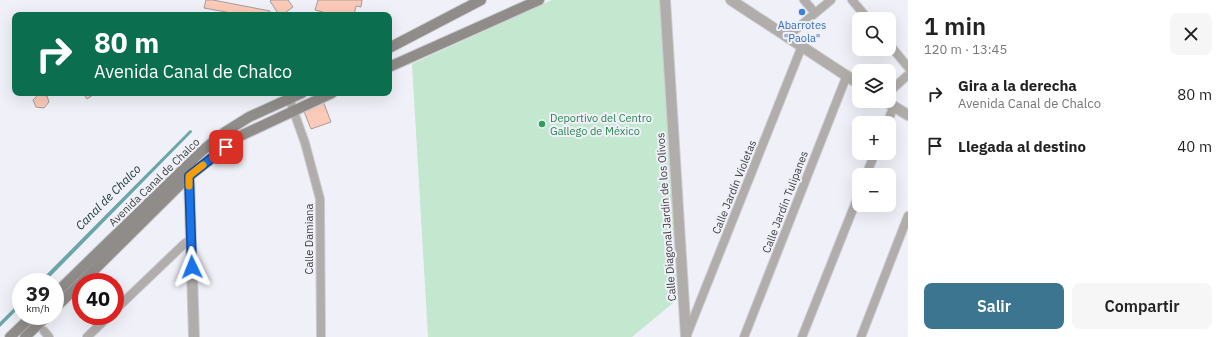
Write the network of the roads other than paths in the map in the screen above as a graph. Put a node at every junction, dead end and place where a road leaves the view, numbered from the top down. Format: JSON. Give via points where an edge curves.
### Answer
{"nodes":[{"id":1,"x":481,"y":0,"type":"edge"},
{"id":2,"x":539,"y":0,"type":"edge"},
{"id":3,"x":665,"y":0,"type":"edge"},
{"id":4,"x":731,"y":0,"type":"edge"},
{"id":5,"x":804,"y":0,"type":"edge"},
{"id":6,"x":831,"y":0,"type":"edge"},
{"id":7,"x":852,"y":0,"type":"edge"},
{"id":8,"x":862,"y":12,"type":"edge"},
{"id":9,"x":815,"y":13,"type":"junction"},
{"id":10,"x":788,"y":36,"type":"junction"},
{"id":11,"x":392,"y":46,"type":"edge"},
{"id":12,"x":802,"y":46,"type":"junction"},
{"id":13,"x":896,"y":52,"type":"edge"},
{"id":14,"x":392,"y":66,"type":"edge"},
{"id":15,"x":908,"y":67,"type":"edge"},
{"id":16,"x":908,"y":75,"type":"edge"},
{"id":17,"x":847,"y":76,"type":"junction"},
{"id":18,"x":852,"y":79,"type":"edge"},
{"id":19,"x":896,"y":86,"type":"edge"},
{"id":20,"x":294,"y":96,"type":"edge"},
{"id":21,"x":326,"y":96,"type":"edge"},
{"id":22,"x":289,"y":98,"type":"junction"},
{"id":23,"x":896,"y":108,"type":"edge"},
{"id":24,"x":294,"y":111,"type":"junction"},
{"id":25,"x":908,"y":115,"type":"edge"},
{"id":26,"x":186,"y":172,"type":"junction"},
{"id":27,"x":852,"y":212,"type":"edge"},
{"id":28,"x":908,"y":216,"type":"edge"},
{"id":29,"x":191,"y":239,"type":"junction"},
{"id":30,"x":91,"y":273,"type":"edge"},
{"id":31,"x":64,"y":285,"type":"edge"},
{"id":32,"x":72,"y":292,"type":"edge"},
{"id":33,"x":64,"y":299,"type":"edge"},
{"id":34,"x":124,"y":301,"type":"edge"},
{"id":35,"x":23,"y":325,"type":"edge"},
{"id":36,"x":38,"y":325,"type":"edge"},
{"id":37,"x":100,"y":325,"type":"edge"},
{"id":38,"x":10,"y":337,"type":"edge"},
{"id":39,"x":25,"y":337,"type":"edge"},
{"id":40,"x":87,"y":337,"type":"edge"},
{"id":41,"x":194,"y":337,"type":"edge"},
{"id":42,"x":321,"y":337,"type":"edge"},
{"id":43,"x":686,"y":337,"type":"edge"},
{"id":44,"x":744,"y":337,"type":"edge"},
{"id":45,"x":802,"y":337,"type":"edge"},
{"id":46,"x":861,"y":337,"type":"edge"}],
"edges":[{"from":1,"to":11,"type":"main road"},
{"from":2,"to":14,"type":"main road"},
{"from":3,"to":43,"type":"street","name":"Calle Diagonal Jardín de los Olivos"},
{"from":4,"to":10,"type":"street"},
{"from":5,"to":9,"type":"street"},
{"from":6,"to":9,"type":"street"},
{"from":7,"to":8,"type":"street"},
{"from":9,"to":10,"type":"street"},
{"from":10,"to":12,"type":"street"},
{"from":12,"to":17,"type":"street"},
{"from":12,"to":43,"type":"street","name":"Calle Jardín Violetas"},
{"from":13,"to":15,"type":"street"},
{"from":16,"to":19,"type":"street"},
{"from":17,"to":18,"type":"street"},
{"from":17,"to":44,"type":"street","name":"Calle Jardín Tulipanes"},
{"from":20,"to":22,"type":"main road","name":"Avenida Canal de Chalco"},
{"from":21,"to":24,"type":"main road","name":"Avenida Canal de Chalco"},
{"from":22,"to":24,"type":"street","name":"Calle Damiana"},
{"from":22,"to":26,"type":"main road","name":"Avenida Canal de Chalco","via":[[249,117],[226,132]]},
{"from":23,"to":25,"type":"street"},
{"from":24,"to":26,"type":"main road","name":"Avenida Canal de Chalco","via":[[238,137]]},
{"from":24,"to":42,"type":"street","name":"Calle Damiana","via":[[320,199]]},
{"from":26,"to":29,"type":"street"},
{"from":26,"to":30,"type":"main road","name":"Avenida Canal de Chalco"},
{"from":26,"to":31,"type":"main road","name":"Avenida Canal de Chalco"},
{"from":27,"to":45,"type":"street"},
{"from":28,"to":46,"type":"street"},
{"from":29,"to":34,"type":"street"},
{"from":29,"to":41,"type":"street"},
{"from":32,"to":33,"type":"main road","name":"Avenida Canal de Chalco"},
{"from":35,"to":38,"type":"main road"},
{"from":36,"to":39,"type":"main road"},
{"from":37,"to":40,"type":"street"}]}
